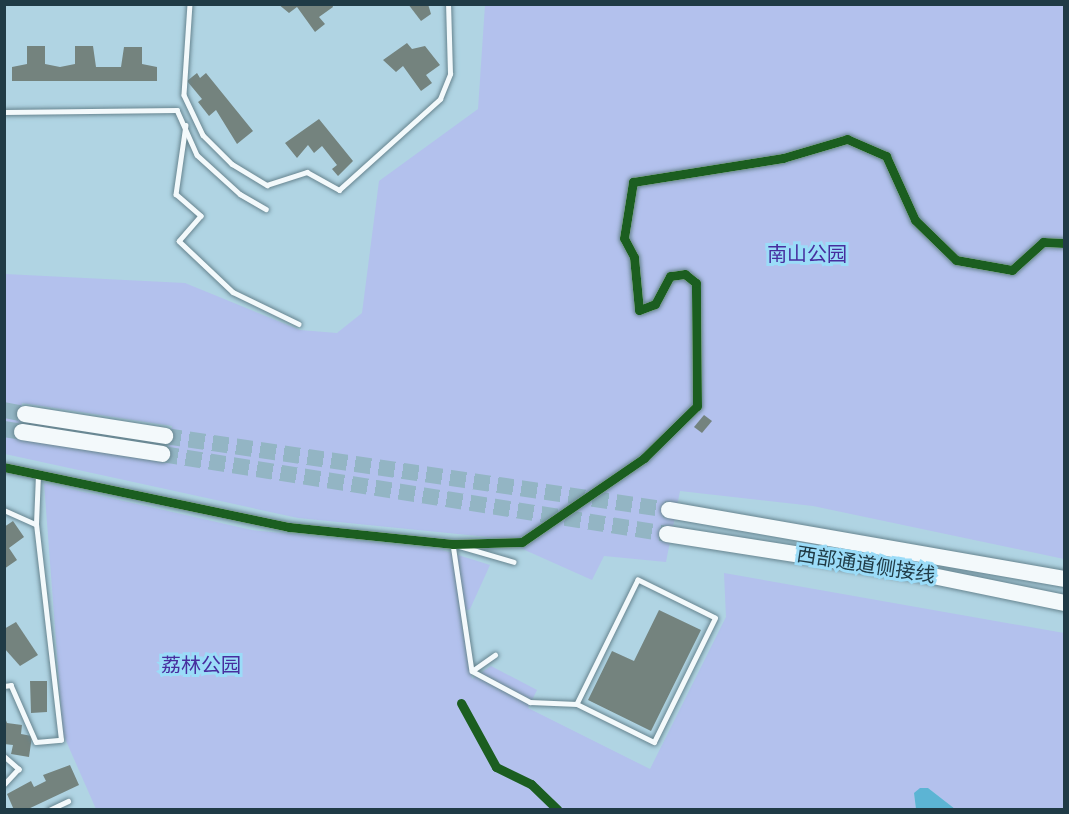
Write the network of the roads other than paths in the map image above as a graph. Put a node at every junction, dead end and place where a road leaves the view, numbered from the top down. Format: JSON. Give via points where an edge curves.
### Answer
{"nodes":[{"id":1,"x":190,"y":4,"type":"edge"},
{"id":2,"x":448,"y":4,"type":"edge"},
{"id":3,"x":4,"y":112,"type":"edge"},
{"id":4,"x":187,"y":122,"type":"junction"},
{"id":5,"x":267,"y":208,"type":"dead end"},
{"id":6,"x":1065,"y":243,"type":"edge"},
{"id":7,"x":299,"y":324,"type":"dead end"},
{"id":8,"x":25,"y":414,"type":"tunnel mouth"},
{"id":9,"x":22,"y":432,"type":"tunnel mouth"},
{"id":10,"x":165,"y":436,"type":"tunnel mouth"},
{"id":11,"x":162,"y":454,"type":"tunnel mouth"},
{"id":12,"x":4,"y":466,"type":"edge"},
{"id":13,"x":38,"y":472,"type":"junction"},
{"id":14,"x":4,"y":510,"type":"edge"},
{"id":15,"x":669,"y":510,"type":"tunnel mouth"},
{"id":16,"x":36,"y":524,"type":"junction"},
{"id":17,"x":667,"y":534,"type":"tunnel mouth"},
{"id":18,"x":453,"y":544,"type":"junction"},
{"id":19,"x":514,"y":562,"type":"dead end"},
{"id":20,"x":1065,"y":579,"type":"edge"},
{"id":21,"x":1065,"y":603,"type":"edge"},
{"id":22,"x":495,"y":655,"type":"dead end"},
{"id":23,"x":472,"y":671,"type":"junction"},
{"id":24,"x":4,"y":686,"type":"edge"},
{"id":25,"x":577,"y":704,"type":"junction"},
{"id":26,"x":4,"y":756,"type":"edge"},
{"id":27,"x":4,"y":785,"type":"edge"},
{"id":28,"x":68,"y":801,"type":"dead end"},
{"id":29,"x":49,"y":810,"type":"edge"}],
"edges":[{"from":1,"to":2,"type":"lane","via":[[184,95],[203,135],[232,164],[267,185],[307,172],[339,190],[440,99],[450,74]]},
{"from":3,"to":4,"type":"lane","via":[[164,106],[177,110]]},
{"from":4,"to":5,"type":"lane","via":[[197,155],[240,194]]},
{"from":4,"to":7,"type":"lane","via":[[176,194],[201,216],[179,241],[233,292]]},
{"from":6,"to":18,"type":"street","via":[[1043,242],[1012,270],[956,260],[915,220],[886,156],[847,139],[783,159],[639,179],[626,199],[624,238],[634,257],[637,304],[649,310],[670,276],[677,273],[696,283],[697,406],[644,458],[539,535],[506,543]]},
{"from":8,"to":10,"type":"highway"},
{"from":9,"to":11,"type":"highway"},
{"from":12,"to":13,"type":"street"},
{"from":13,"to":16,"type":"lane"},
{"from":13,"to":18,"type":"street","via":[[269,524]]},
{"from":14,"to":16,"type":"lane"},
{"from":15,"to":20,"type":"highway","name":"西部通道侧接线"},
{"from":16,"to":24,"type":"lane","via":[[61,740],[36,742],[11,685]]},
{"from":17,"to":21,"type":"highway","name":"西部通道侧接线","via":[[928,575]]},
{"from":18,"to":19,"type":"lane","via":[[465,552]]},
{"from":18,"to":23,"type":"lane"},
{"from":22,"to":23,"type":"lane"},
{"from":23,"to":25,"type":"lane","via":[[530,702]]},
{"from":25,"to":25,"type":"lane","via":[[654,741],[715,618],[638,580]]},
{"from":26,"to":27,"type":"lane","via":[[19,769]]},
{"from":28,"to":29,"type":"lane"}]}
